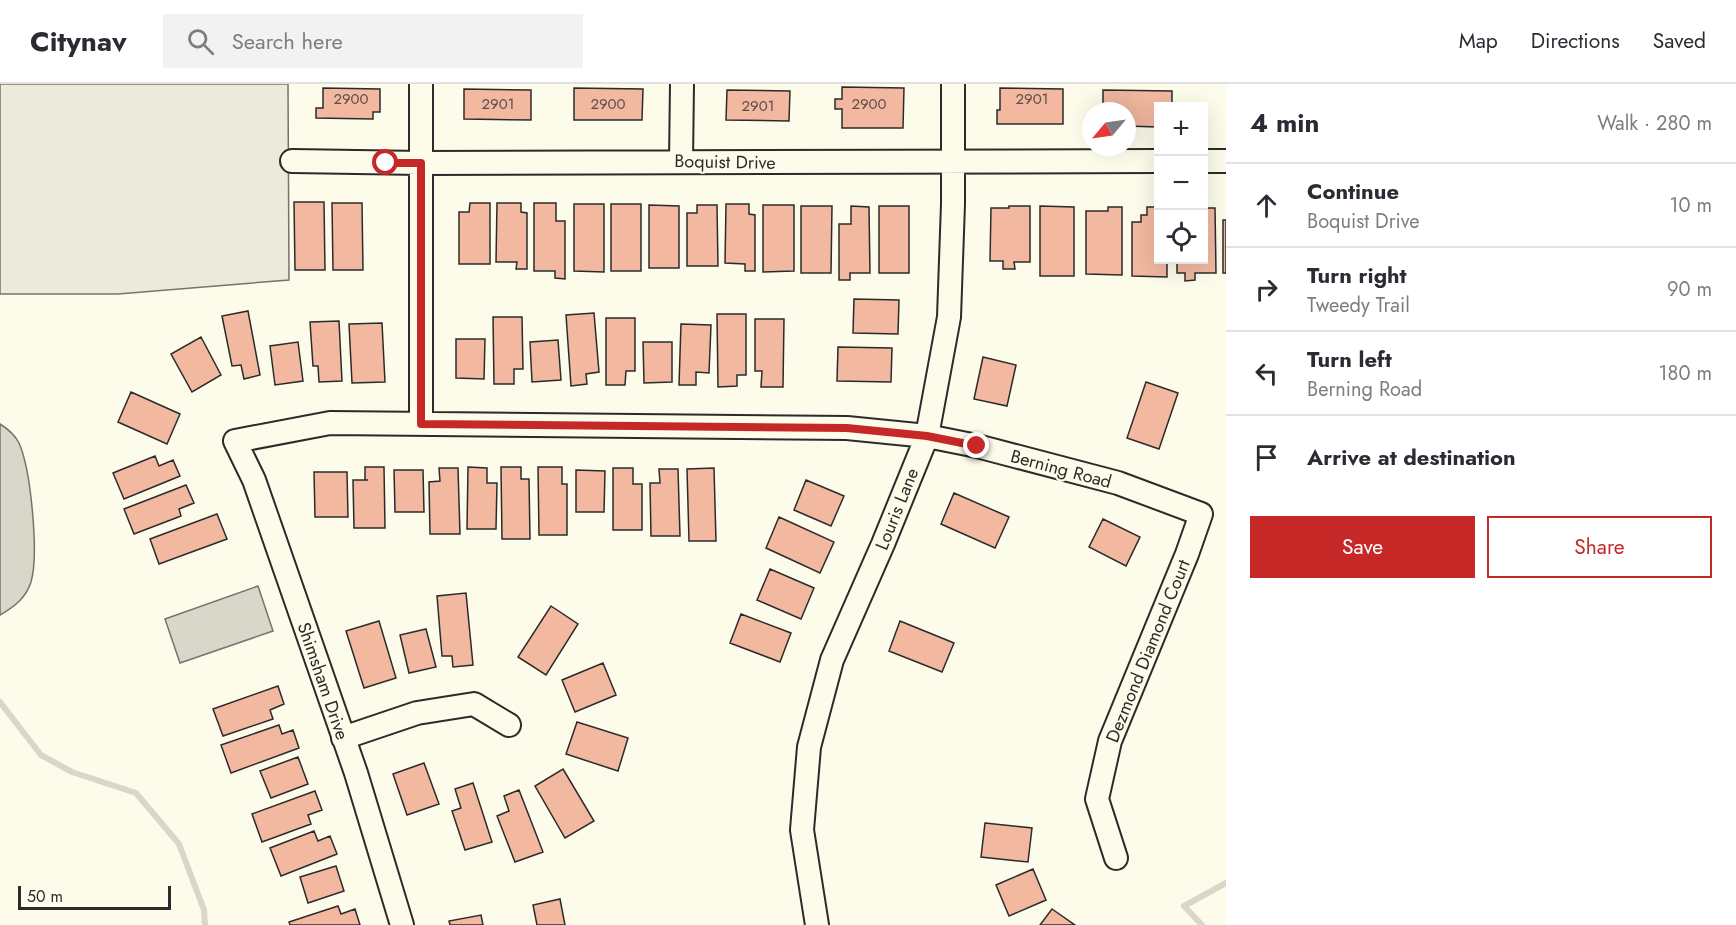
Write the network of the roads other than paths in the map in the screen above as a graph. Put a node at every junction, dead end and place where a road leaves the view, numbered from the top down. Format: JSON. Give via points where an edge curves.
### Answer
{"nodes":[{"id":1,"x":421,"y":84,"type":"edge"},
{"id":2,"x":682,"y":84,"type":"edge"},
{"id":3,"x":953,"y":84,"type":"edge"},
{"id":4,"x":292,"y":161,"type":"dead end"},
{"id":5,"x":681,"y":161,"type":"junction"},
{"id":6,"x":1154,"y":161,"type":"edge"},
{"id":7,"x":1208,"y":161,"type":"edge"},
{"id":8,"x":1226,"y":161,"type":"edge"},
{"id":9,"x":421,"y":163,"type":"junction"},
{"id":10,"x":953,"y":163,"type":"junction"},
{"id":11,"x":421,"y":424,"type":"junction"},
{"id":12,"x":927,"y":436,"type":"junction"},
{"id":13,"x":235,"y":441,"type":"joint"},
{"id":14,"x":1200,"y":515,"type":"joint"},
{"id":15,"x":509,"y":725,"type":"dead end"},
{"id":16,"x":343,"y":738,"type":"junction"},
{"id":17,"x":1116,"y":858,"type":"dead end"},
{"id":18,"x":402,"y":925,"type":"edge"},
{"id":19,"x":818,"y":925,"type":"edge"}],
"edges":[{"from":1,"to":9,"type":"street"},
{"from":2,"to":5,"type":"street"},
{"from":3,"to":10,"type":"street","name":"Louris Lane"},
{"from":4,"to":9,"type":"street","name":"Boquist Drive"},
{"from":5,"to":9,"type":"street","name":"Boquist Drive"},
{"from":5,"to":10,"type":"street","name":"Boquist Drive"},
{"from":6,"to":10,"type":"street","name":"Boquist Drive"},
{"from":7,"to":8,"type":"street"},
{"from":9,"to":11,"type":"street"},
{"from":10,"to":12,"type":"street","name":"Louris Lane","via":[[949,317]]},
{"from":11,"to":12,"type":"street","name":"Berning Road","via":[[847,428]]},
{"from":11,"to":13,"type":"street","name":"Berning Road","via":[[330,423]]},
{"from":12,"to":14,"type":"street","name":"Berning Road","via":[[1118,483]]},
{"from":12,"to":19,"type":"street","name":"Louris Lane","via":[[832,660],[809,747],[802,830]]},
{"from":13,"to":16,"type":"street","name":"Shimsham Drive","via":[[255,480]]},
{"from":14,"to":17,"type":"street","name":"Dezmond Diamond Court","via":[[1110,741],[1097,799]]},
{"from":15,"to":16,"type":"street","via":[[474,705],[417,713]]},
{"from":16,"to":18,"type":"street","name":"Shimsham Drive"}]}
